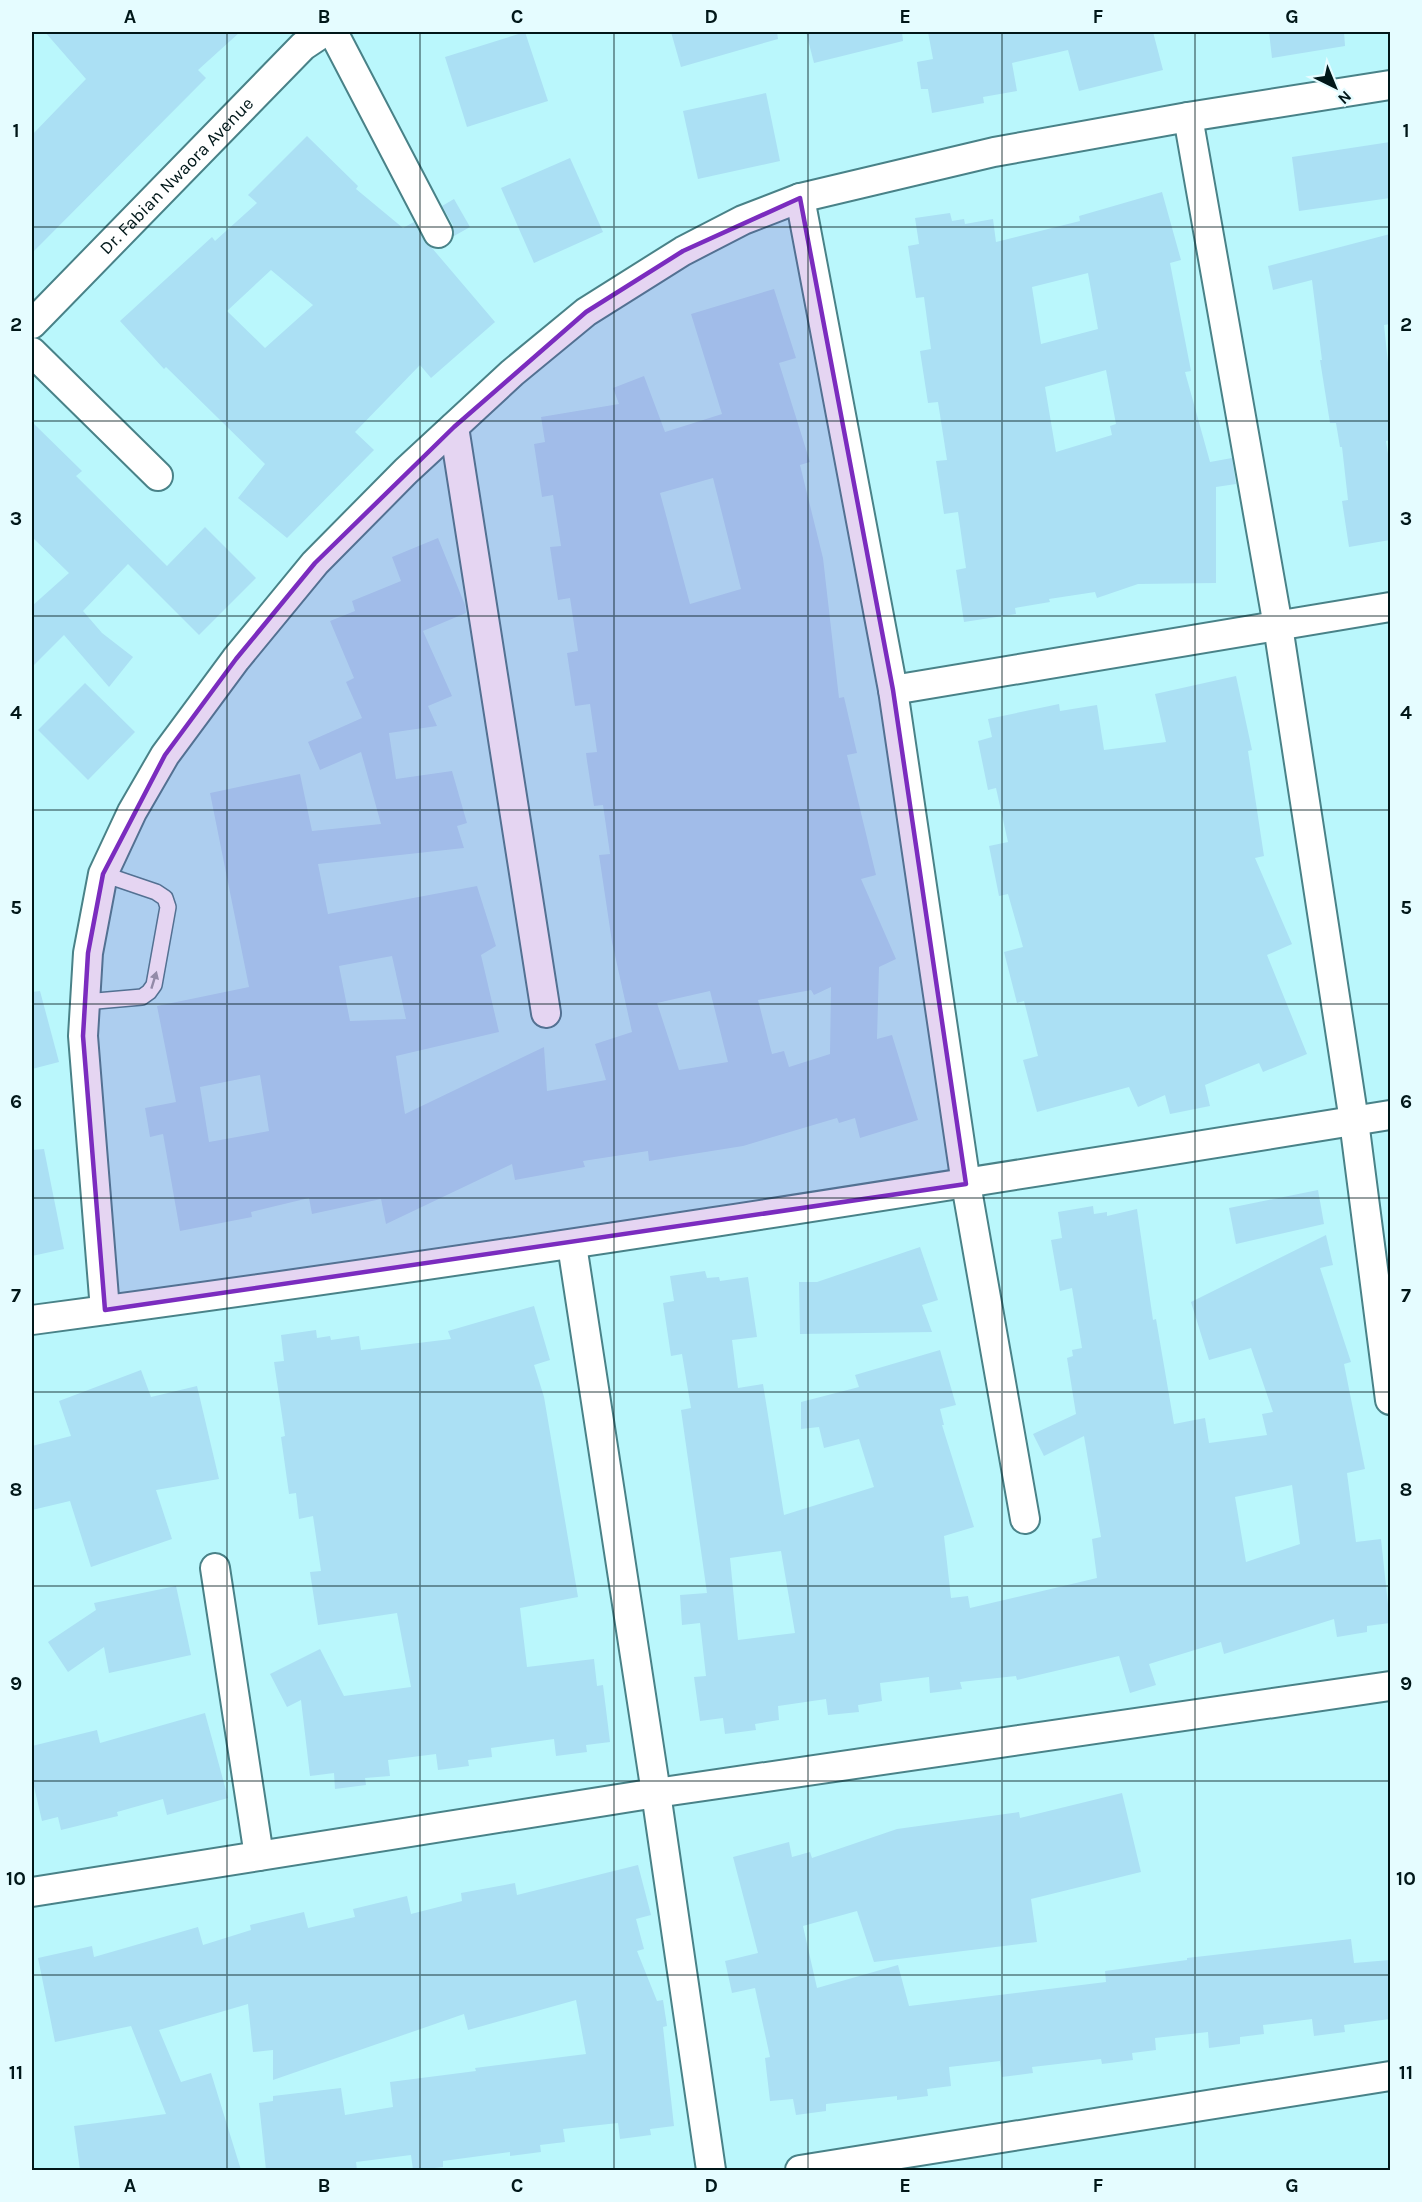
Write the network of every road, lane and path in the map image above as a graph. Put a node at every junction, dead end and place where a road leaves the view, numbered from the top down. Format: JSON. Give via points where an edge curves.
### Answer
{"nodes":[{"id":1,"x":324,"y":32,"type":"edge"},
{"id":2,"x":333,"y":32,"type":"edge"},
{"id":3,"x":1390,"y":85,"type":"edge"},
{"id":4,"x":1188,"y":117,"type":"junction"},
{"id":5,"x":800,"y":198,"type":"junction"},
{"id":6,"x":438,"y":233,"type":"dead end"},
{"id":7,"x":32,"y":324,"type":"edge"},
{"id":8,"x":32,"y":352,"type":"edge"},
{"id":9,"x":454,"y":427,"type":"junction"},
{"id":10,"x":158,"y":476,"type":"dead end"},
{"id":11,"x":1390,"y":607,"type":"edge"},
{"id":12,"x":1278,"y":626,"type":"junction"},
{"id":13,"x":893,"y":690,"type":"junction"},
{"id":14,"x":103,"y":874,"type":"junction"},
{"id":15,"x":85,"y":1002,"type":"junction"},
{"id":16,"x":546,"y":1013,"type":"dead end"},
{"id":17,"x":1390,"y":1115,"type":"edge"},
{"id":18,"x":1354,"y":1121,"type":"junction"},
{"id":19,"x":966,"y":1184,"type":"junction"},
{"id":20,"x":572,"y":1245,"type":"junction"},
{"id":21,"x":105,"y":1310,"type":"junction"},
{"id":22,"x":32,"y":1320,"type":"edge"},
{"id":23,"x":1390,"y":1400,"type":"edge"},
{"id":24,"x":1025,"y":1520,"type":"dead end"},
{"id":25,"x":215,"y":1568,"type":"dead end"},
{"id":26,"x":1390,"y":1686,"type":"edge"},
{"id":27,"x":656,"y":1793,"type":"junction"},
{"id":28,"x":259,"y":1856,"type":"junction"},
{"id":29,"x":32,"y":1892,"type":"edge"},
{"id":30,"x":1390,"y":2076,"type":"edge"},
{"id":31,"x":711,"y":2170,"type":"edge"},
{"id":32,"x":800,"y":2170,"type":"edge"}],
"edges":[{"from":1,"to":7,"type":"street","name":"Dr. Fabian Nwaora Avenue","via":[[303,46]]},
{"from":2,"to":6,"type":"street"},
{"from":3,"to":4,"type":"street"},
{"from":4,"to":5,"type":"street","via":[[994,152]]},
{"from":4,"to":12,"type":"street"},
{"from":5,"to":9,"type":"street","via":[[743,220],[683,251],[586,312]]},
{"from":5,"to":13,"type":"street"},
{"from":8,"to":10,"type":"street"},
{"from":9,"to":14,"type":"street","via":[[315,562],[236,659],[165,755]]},
{"from":9,"to":16,"type":"street"},
{"from":11,"to":12,"type":"street"},
{"from":12,"to":13,"type":"street"},
{"from":12,"to":18,"type":"street"},
{"from":13,"to":19,"type":"street"},
{"from":14,"to":15,"type":"street","via":[[88,953]]},
{"from":15,"to":14,"type":"lane","one_way":true,"via":[[142,997],[149,992],[154,985],[168,907],[165,898],[156,892]]},
{"from":15,"to":21,"type":"street","via":[[83,1036]]},
{"from":17,"to":18,"type":"street"},
{"from":18,"to":19,"type":"street"},
{"from":18,"to":23,"type":"street"},
{"from":19,"to":20,"type":"street"},
{"from":19,"to":24,"type":"street"},
{"from":20,"to":21,"type":"street"},
{"from":20,"to":27,"type":"street"},
{"from":21,"to":22,"type":"street"},
{"from":25,"to":28,"type":"street"},
{"from":26,"to":27,"type":"street"},
{"from":27,"to":28,"type":"street"},
{"from":27,"to":31,"type":"street"},
{"from":28,"to":29,"type":"street"},
{"from":30,"to":32,"type":"street"}]}
